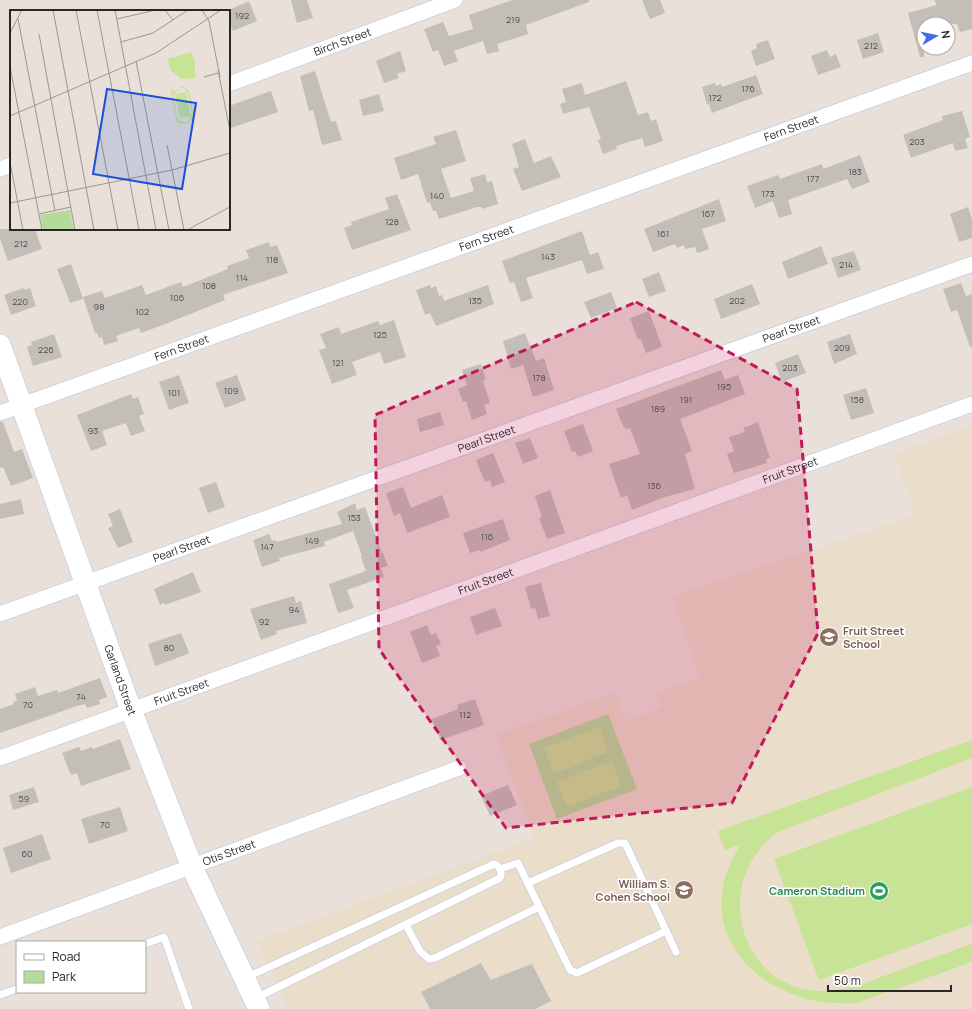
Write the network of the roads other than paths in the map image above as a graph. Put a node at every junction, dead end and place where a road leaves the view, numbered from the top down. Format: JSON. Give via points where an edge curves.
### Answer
{"nodes":[{"id":1,"x":455,"y":0,"type":"edge"},
{"id":2,"x":972,"y":63,"type":"edge"},
{"id":3,"x":230,"y":84,"type":"edge"},
{"id":4,"x":10,"y":165,"type":"edge"},
{"id":5,"x":0,"y":169,"type":"edge"},
{"id":6,"x":972,"y":264,"type":"edge"},
{"id":7,"x":0,"y":345,"type":"edge"},
{"id":8,"x":972,"y":404,"type":"edge"},
{"id":9,"x":22,"y":405,"type":"junction"},
{"id":10,"x":0,"y":413,"type":"edge"},
{"id":11,"x":86,"y":583,"type":"junction"},
{"id":12,"x":0,"y":614,"type":"edge"},
{"id":13,"x":131,"y":710,"type":"junction"},
{"id":14,"x":0,"y":758,"type":"edge"},
{"id":15,"x":459,"y":768,"type":"dead end"},
{"id":16,"x":192,"y":867,"type":"junction"},
{"id":17,"x":500,"y":869,"type":"junction"},
{"id":18,"x":528,"y":883,"type":"junction"},
{"id":19,"x":540,"y":907,"type":"junction"},
{"id":20,"x":406,"y":925,"type":"junction"},
{"id":21,"x":666,"y":931,"type":"junction"},
{"id":22,"x":0,"y":937,"type":"edge"},
{"id":23,"x":146,"y":944,"type":"edge"},
{"id":24,"x":676,"y":952,"type":"dead end"},
{"id":25,"x":244,"y":978,"type":"junction"},
{"id":26,"x":16,"y":989,"type":"edge"},
{"id":27,"x":0,"y":995,"type":"edge"},
{"id":28,"x":256,"y":1004,"type":"edge"},
{"id":29,"x":189,"y":1009,"type":"edge"}],
"edges":[{"from":1,"to":3,"type":"street","name":"Birch Street"},
{"from":2,"to":9,"type":"street","name":"Fern Street"},
{"from":4,"to":5,"type":"street"},
{"from":6,"to":11,"type":"street","name":"Pearl Street"},
{"from":7,"to":9,"type":"street","name":"Garland Street"},
{"from":8,"to":13,"type":"street","name":"Fruit Street"},
{"from":9,"to":10,"type":"street","name":"Fern Street"},
{"from":9,"to":11,"type":"street","name":"Garland Street"},
{"from":11,"to":12,"type":"street","name":"Pearl Street"},
{"from":11,"to":13,"type":"street","name":"Garland Street"},
{"from":13,"to":14,"type":"street","name":"Fruit Street"},
{"from":13,"to":16,"type":"street","name":"Garland Street"},
{"from":15,"to":16,"type":"street","name":"Otis Street"},
{"from":16,"to":22,"type":"street","name":"Otis Street"},
{"from":16,"to":25,"type":"street","name":"Garland Street"},
{"from":17,"to":18,"type":"lane","via":[[518,863]]},
{"from":17,"to":20,"type":"lane","via":[[500,878]]},
{"from":17,"to":25,"type":"lane","via":[[494,864]]},
{"from":18,"to":19,"type":"lane"},
{"from":18,"to":21,"type":"lane","via":[[618,843],[625,843]]},
{"from":19,"to":20,"type":"lane","via":[[429,959],[420,951]]},
{"from":19,"to":21,"type":"lane","via":[[573,973]]},
{"from":20,"to":28,"type":"lane"},
{"from":21,"to":24,"type":"lane"},
{"from":23,"to":29,"type":"lane","via":[[164,937]]},
{"from":25,"to":28,"type":"street","name":"Garland Street"},
{"from":26,"to":27,"type":"lane"}]}
